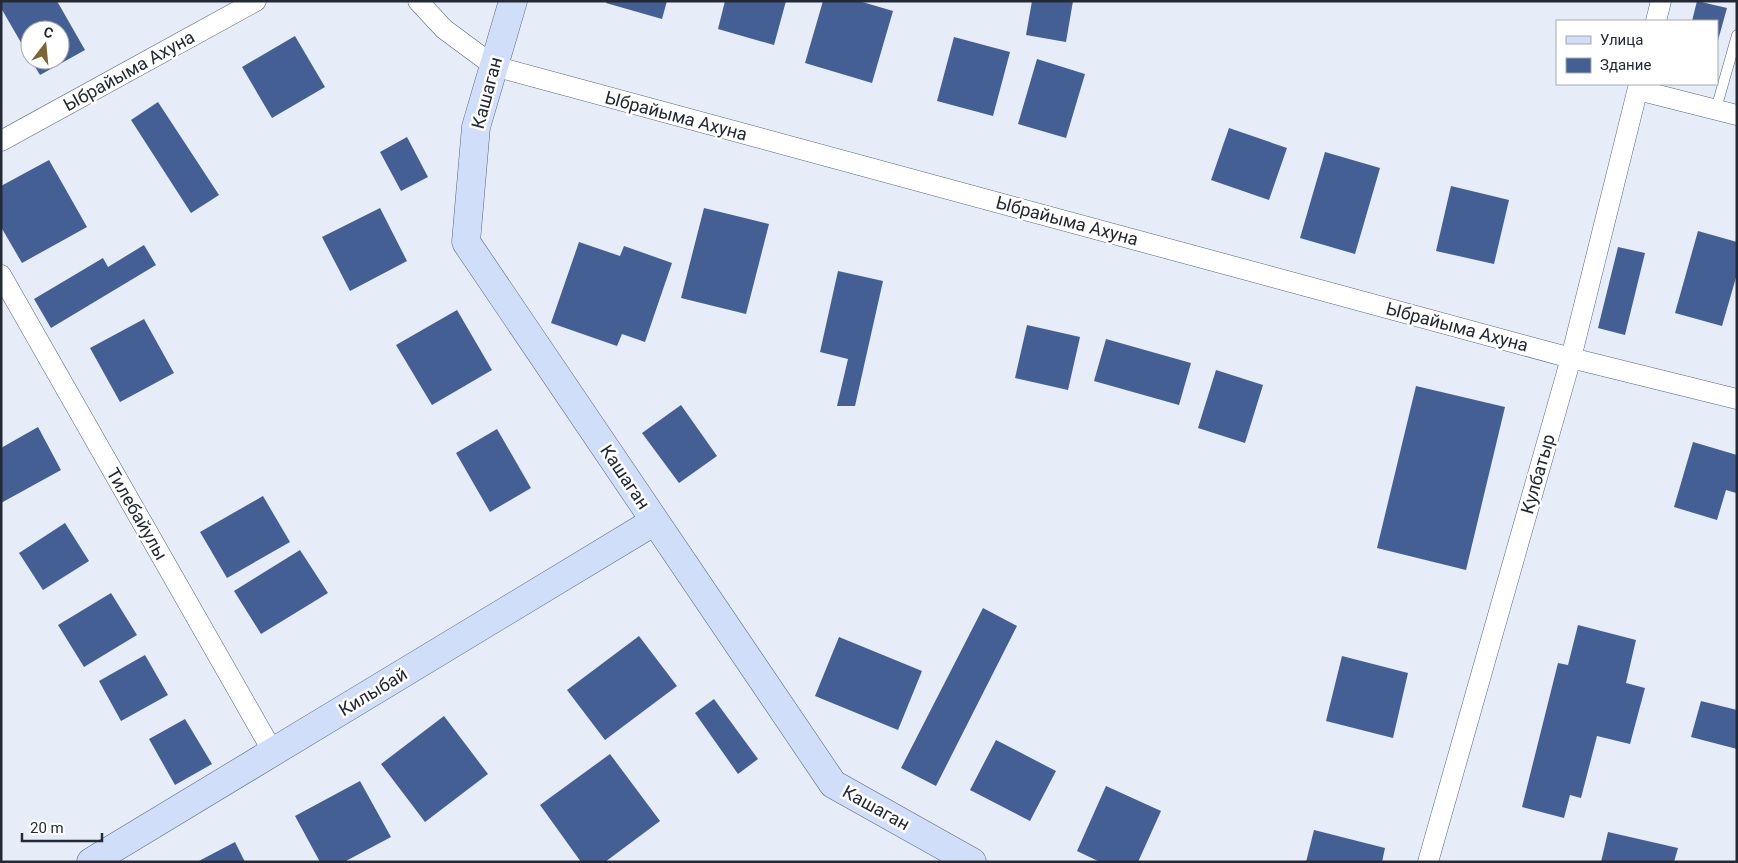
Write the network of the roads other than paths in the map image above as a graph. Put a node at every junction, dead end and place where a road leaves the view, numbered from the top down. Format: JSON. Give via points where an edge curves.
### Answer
{"nodes":[{"id":1,"x":256,"y":1,"type":"edge"},
{"id":2,"x":418,"y":1,"type":"edge"},
{"id":3,"x":513,"y":1,"type":"edge"},
{"id":4,"x":1661,"y":1,"type":"edge"},
{"id":5,"x":1656,"y":20,"type":"edge"},
{"id":6,"x":1737,"y":35,"type":"edge"},
{"id":7,"x":494,"y":66,"type":"junction"},
{"id":8,"x":1638,"y":87,"type":"edge"},
{"id":9,"x":1716,"y":109,"type":"junction"},
{"id":10,"x":1737,"y":115,"type":"edge"},
{"id":11,"x":1,"y":141,"type":"edge"},
{"id":12,"x":1,"y":276,"type":"edge"},
{"id":13,"x":1571,"y":358,"type":"junction"},
{"id":14,"x":1737,"y":399,"type":"edge"},
{"id":15,"x":655,"y":522,"type":"junction"},
{"id":16,"x":273,"y":752,"type":"junction"},
{"id":17,"x":92,"y":862,"type":"edge"},
{"id":18,"x":972,"y":862,"type":"edge"},
{"id":19,"x":1428,"y":862,"type":"edge"}],
"edges":[{"from":1,"to":11,"type":"street","name":"Ыбрайыма Ахуна"},
{"from":2,"to":7,"type":"street","name":"Ыбрайыма Ахуна","via":[[444,29]]},
{"from":3,"to":7,"type":"street","name":"Кашаган"},
{"from":4,"to":5,"type":"street"},
{"from":6,"to":9,"type":"lane"},
{"from":7,"to":13,"type":"street","name":"Ыбрайыма Ахуна"},
{"from":7,"to":15,"type":"street","name":"Кашаган","via":[[476,127],[466,242]]},
{"from":8,"to":9,"type":"street"},
{"from":8,"to":13,"type":"street","name":"Кулбатыр"},
{"from":9,"to":10,"type":"street"},
{"from":12,"to":16,"type":"street","name":"Тилебайулы"},
{"from":13,"to":14,"type":"street","name":"Ыбрайыма Ахуна"},
{"from":13,"to":19,"type":"street","name":"Кулбатыр"},
{"from":15,"to":16,"type":"street","name":"Килыбай"},
{"from":15,"to":18,"type":"street","name":"Кашаган","via":[[833,784]]},
{"from":16,"to":17,"type":"street","name":"Килыбай"}]}
